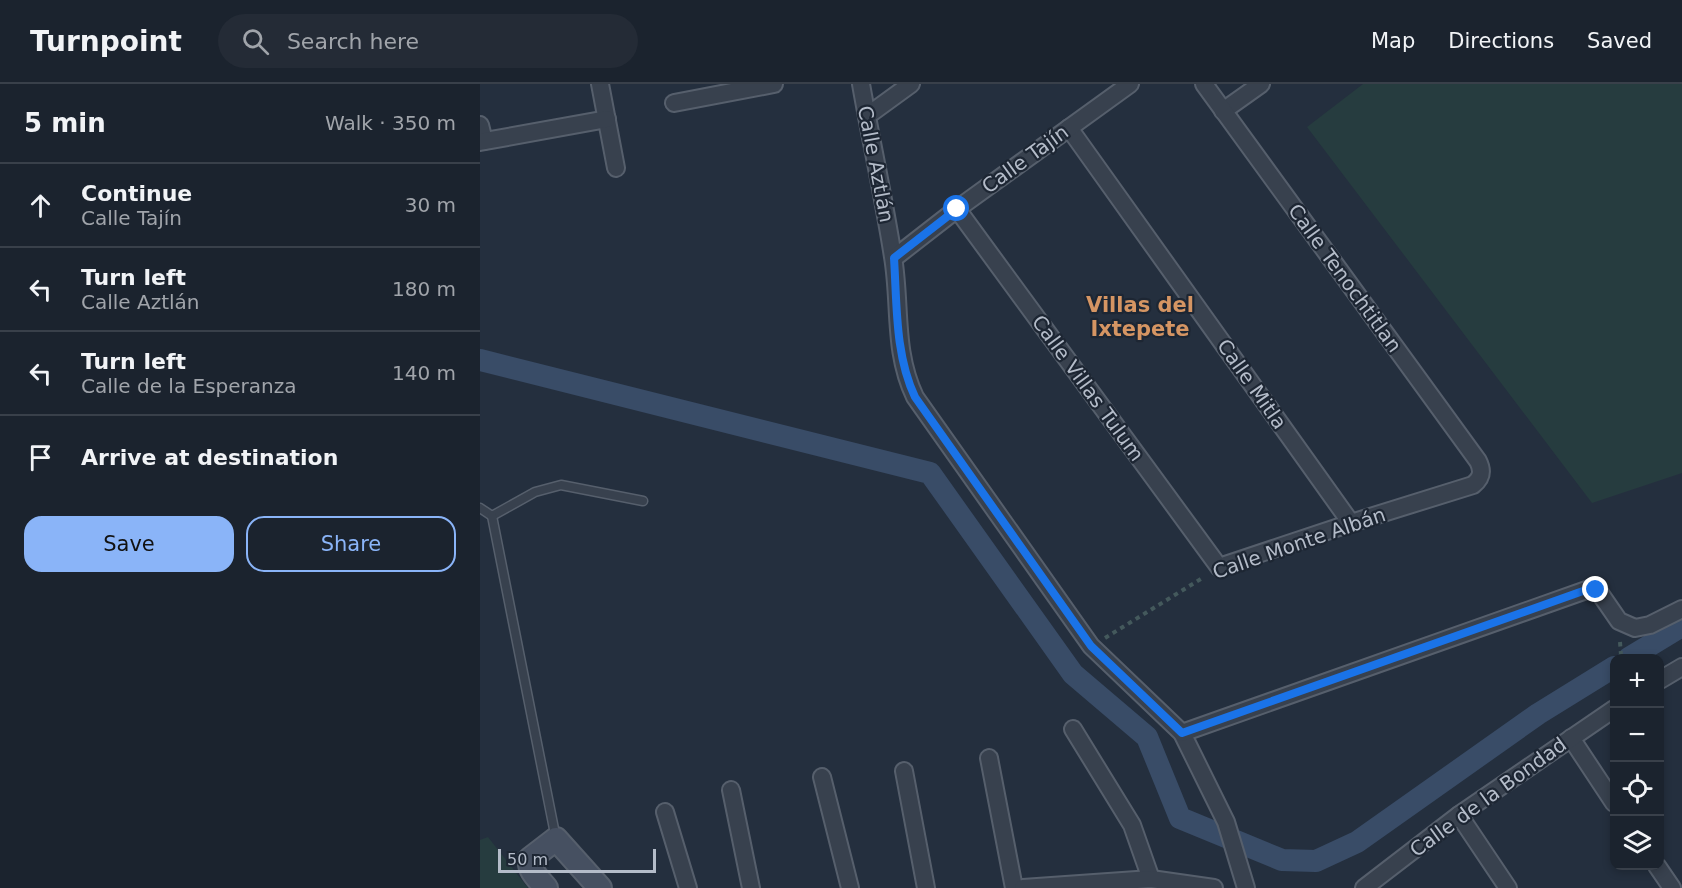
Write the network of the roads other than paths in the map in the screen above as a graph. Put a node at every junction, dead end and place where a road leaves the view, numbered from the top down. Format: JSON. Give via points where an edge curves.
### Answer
{"nodes":[{"id":1,"x":600,"y":84,"type":"edge"},
{"id":2,"x":774,"y":84,"type":"edge"},
{"id":3,"x":861,"y":84,"type":"edge"},
{"id":4,"x":911,"y":84,"type":"edge"},
{"id":5,"x":1130,"y":84,"type":"edge"},
{"id":6,"x":1204,"y":84,"type":"edge"},
{"id":7,"x":1261,"y":84,"type":"edge"},
{"id":8,"x":674,"y":103,"type":"dead end"},
{"id":9,"x":1223,"y":111,"type":"junction"},
{"id":10,"x":867,"y":116,"type":"junction"},
{"id":11,"x":607,"y":119,"type":"junction"},
{"id":12,"x":1069,"y":128,"type":"junction"},
{"id":13,"x":481,"y":136,"type":"edge"},
{"id":14,"x":616,"y":168,"type":"dead end"},
{"id":15,"x":957,"y":209,"type":"junction"},
{"id":16,"x":894,"y":258,"type":"junction"},
{"id":17,"x":1481,"y":474,"type":"joint"},
{"id":18,"x":643,"y":501,"type":"dead end"},
{"id":19,"x":480,"y":508,"type":"edge"},
{"id":20,"x":492,"y":516,"type":"junction"},
{"id":21,"x":1351,"y":523,"type":"junction"},
{"id":22,"x":1220,"y":567,"type":"joint"},
{"id":23,"x":1682,"y":609,"type":"edge"},
{"id":24,"x":1682,"y":667,"type":"edge"},
{"id":25,"x":1664,"y":677,"type":"edge"},
{"id":26,"x":1610,"y":712,"type":"edge"},
{"id":27,"x":1073,"y":729,"type":"dead end"},
{"id":28,"x":1182,"y":733,"type":"junction"},
{"id":29,"x":1570,"y":738,"type":"junction"},
{"id":30,"x":989,"y":758,"type":"dead end"},
{"id":31,"x":904,"y":771,"type":"dead end"},
{"id":32,"x":822,"y":777,"type":"dead end"},
{"id":33,"x":731,"y":790,"type":"dead end"},
{"id":34,"x":1610,"y":797,"type":"edge"},
{"id":35,"x":666,"y":812,"type":"dead end"},
{"id":36,"x":1459,"y":815,"type":"junction"},
{"id":37,"x":556,"y":839,"type":"junction"},
{"id":38,"x":1660,"y":870,"type":"edge"},
{"id":39,"x":1151,"y":879,"type":"junction"},
{"id":40,"x":1244,"y":880,"type":"edge"},
{"id":41,"x":546,"y":888,"type":"edge"},
{"id":42,"x":600,"y":888,"type":"edge"},
{"id":43,"x":688,"y":888,"type":"edge"},
{"id":44,"x":751,"y":888,"type":"edge"},
{"id":45,"x":850,"y":888,"type":"edge"},
{"id":46,"x":926,"y":888,"type":"edge"},
{"id":47,"x":1014,"y":888,"type":"edge"},
{"id":48,"x":1023,"y":888,"type":"edge"},
{"id":49,"x":1214,"y":888,"type":"edge"},
{"id":50,"x":1364,"y":888,"type":"edge"},
{"id":51,"x":1508,"y":888,"type":"edge"},
{"id":52,"x":1672,"y":888,"type":"edge"}],
"edges":[{"from":1,"to":11,"type":"street"},
{"from":2,"to":8,"type":"street"},
{"from":3,"to":10,"type":"street","name":"Calle Aztlán"},
{"from":4,"to":10,"type":"street"},
{"from":5,"to":12,"type":"street","name":"Calle Tajín"},
{"from":6,"to":9,"type":"street","name":"Calle Tenochtitlan"},
{"from":7,"to":9,"type":"street"},
{"from":9,"to":17,"type":"street","name":"Calle Tenochtitlan","via":[[1478,461]]},
{"from":10,"to":16,"type":"street","name":"Calle Aztlán"},
{"from":11,"to":13,"type":"street"},
{"from":11,"to":14,"type":"street"},
{"from":12,"to":15,"type":"street","name":"Calle Tajín"},
{"from":12,"to":21,"type":"street","name":"Calle Mitla"},
{"from":15,"to":16,"type":"street","name":"Calle Tajín"},
{"from":15,"to":22,"type":"street","name":"Calle Villas Tulum"},
{"from":16,"to":28,"type":"street","name":"Calle Aztlán","via":[[902,362],[915,397],[1091,646]]},
{"from":17,"to":21,"type":"street","name":"Calle Monte Albán","via":[[1473,485]]},
{"from":18,"to":20,"type":"lane","via":[[561,485],[535,492]]},
{"from":19,"to":20,"type":"lane"},
{"from":20,"to":37,"type":"lane"},
{"from":21,"to":22,"type":"street","name":"Calle Monte Albán"},
{"from":23,"to":28,"type":"street","via":[[1635,628],[1619,621],[1592,588]]},
{"from":24,"to":25,"type":"street"},
{"from":26,"to":29,"type":"street","name":"Calle de la Bondad"},
{"from":27,"to":39,"type":"street","via":[[1132,825]]},
{"from":28,"to":40,"type":"street","name":"Calle Aztlán","via":[[1226,822]]},
{"from":29,"to":34,"type":"street"},
{"from":29,"to":36,"type":"street","name":"Calle de la Bondad"},
{"from":30,"to":47,"type":"street"},
{"from":31,"to":46,"type":"street"},
{"from":32,"to":45,"type":"street"},
{"from":33,"to":44,"type":"street"},
{"from":35,"to":43,"type":"street"},
{"from":36,"to":50,"type":"street","name":"Calle de la Bondad"},
{"from":36,"to":51,"type":"street"},
{"from":37,"to":41,"type":"street","via":[[530,859],[531,871]]},
{"from":37,"to":42,"type":"street"},
{"from":38,"to":52,"type":"street"},
{"from":39,"to":48,"type":"street"},
{"from":39,"to":49,"type":"street"}]}
